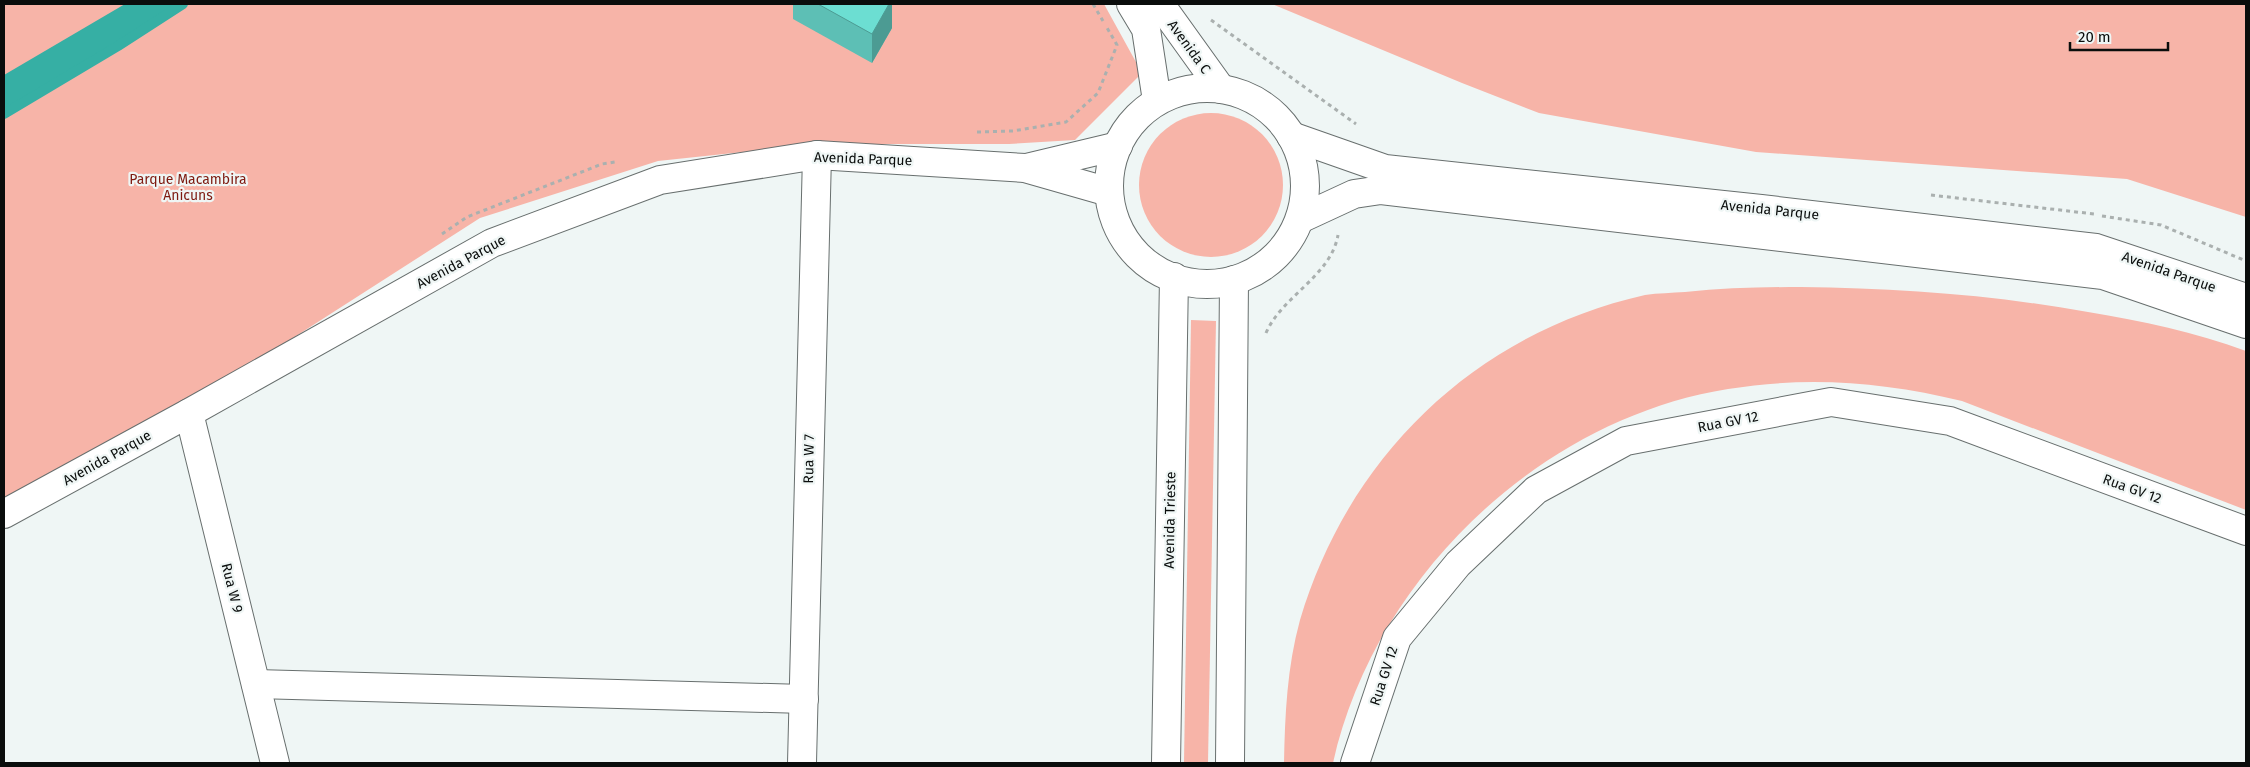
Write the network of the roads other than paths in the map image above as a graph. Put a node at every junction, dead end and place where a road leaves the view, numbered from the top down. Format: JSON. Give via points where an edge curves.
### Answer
{"nodes":[{"id":1,"x":1131,"y":4,"type":"edge"},
{"id":2,"x":1160,"y":4,"type":"edge"},
{"id":3,"x":1221,"y":89,"type":"junction"},
{"id":4,"x":1157,"y":101,"type":"junction"},
{"id":5,"x":1291,"y":136,"type":"junction"},
{"id":6,"x":1118,"y":146,"type":"junction"},
{"id":7,"x":817,"y":155,"type":"junction"},
{"id":8,"x":1025,"y":168,"type":"junction"},
{"id":9,"x":1110,"y":192,"type":"junction"},
{"id":10,"x":1300,"y":219,"type":"junction"},
{"id":11,"x":1174,"y":277,"type":"junction"},
{"id":12,"x":1234,"y":280,"type":"junction"},
{"id":13,"x":2246,"y":298,"type":"edge"},
{"id":14,"x":2246,"y":324,"type":"edge"},
{"id":15,"x":189,"y":413,"type":"junction"},
{"id":16,"x":4,"y":514,"type":"edge"},
{"id":17,"x":2246,"y":531,"type":"edge"},
{"id":18,"x":256,"y":684,"type":"junction"},
{"id":19,"x":804,"y":698,"type":"junction"},
{"id":20,"x":275,"y":763,"type":"edge"},
{"id":21,"x":802,"y":763,"type":"edge"},
{"id":22,"x":1166,"y":763,"type":"edge"},
{"id":23,"x":1230,"y":763,"type":"edge"},
{"id":24,"x":1355,"y":763,"type":"edge"}],
"edges":[{"from":1,"to":4,"type":"street","name":"Avenida C","via":[[1146,30]]},
{"from":2,"to":3,"type":"street","name":"Avenida C"},
{"from":3,"to":4,"type":"street","via":[[1188,89]]},
{"from":3,"to":5,"type":"street","via":[[1242,94],[1261,104],[1278,118]]},
{"from":4,"to":6,"type":"street","via":[[1138,115]]},
{"from":5,"to":10,"type":"street","via":[[1301,156],[1305,176]]},
{"from":5,"to":13,"type":"street","name":"Avenida Parque","via":[[1385,169],[2096,248]]},
{"from":6,"to":8,"type":"street","name":"Avenida Parque"},
{"from":6,"to":9,"type":"street","via":[[1111,168]]},
{"from":7,"to":8,"type":"street","name":"Avenida Parque"},
{"from":7,"to":15,"type":"street","name":"Avenida Parque","via":[[660,180],[492,242]]},
{"from":7,"to":19,"type":"street","name":"Rua W 7"},
{"from":8,"to":9,"type":"street","name":"Avenida Parque"},
{"from":9,"to":11,"type":"street","via":[[1118,225],[1129,244],[1149,264]]},
{"from":10,"to":12,"type":"street","via":[[1274,258],[1256,271]]},
{"from":10,"to":14,"type":"street","name":"Avenida Parque","via":[[1354,194],[1381,190],[2103,275]]},
{"from":11,"to":12,"type":"street","via":[[1203,284]]},
{"from":11,"to":22,"type":"street","name":"Avenida Trieste"},
{"from":12,"to":23,"type":"street"},
{"from":15,"to":16,"type":"street","name":"Avenida Parque"},
{"from":15,"to":18,"type":"street","name":"Rua W 9"},
{"from":17,"to":24,"type":"street","name":"Rua GV 12","via":[[1950,421],[1831,402],[1626,441],[1536,490],[1458,564],[1397,638]]},
{"from":18,"to":19,"type":"street"},
{"from":18,"to":20,"type":"street","name":"Rua W 9"},
{"from":19,"to":21,"type":"street","name":"Rua W 7"}]}
